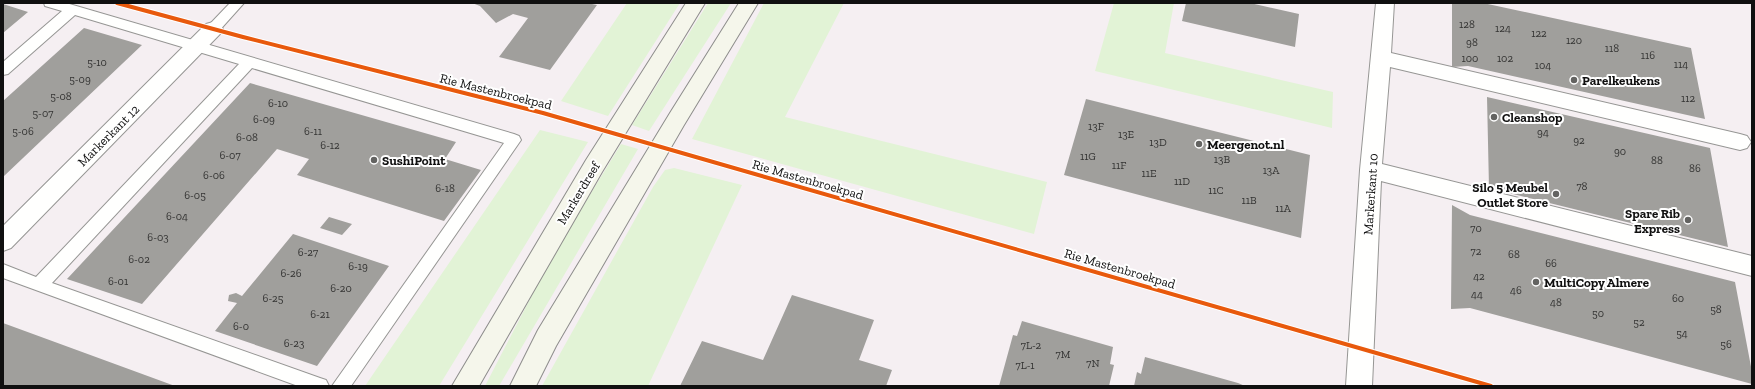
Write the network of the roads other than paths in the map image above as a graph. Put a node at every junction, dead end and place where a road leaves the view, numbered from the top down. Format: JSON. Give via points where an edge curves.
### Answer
{"nodes":[{"id":1,"x":50,"y":3,"type":"edge"},
{"id":2,"x":238,"y":3,"type":"edge"},
{"id":3,"x":696,"y":3,"type":"edge"},
{"id":4,"x":749,"y":3,"type":"edge"},
{"id":5,"x":1385,"y":3,"type":"edge"},
{"id":6,"x":72,"y":10,"type":"junction"},
{"id":7,"x":213,"y":29,"type":"joint"},
{"id":8,"x":196,"y":46,"type":"junction"},
{"id":9,"x":1381,"y":58,"type":"junction"},
{"id":10,"x":249,"y":62,"type":"junction"},
{"id":11,"x":3,"y":70,"type":"edge"},
{"id":12,"x":1740,"y":142,"type":"dead end"},
{"id":13,"x":1371,"y":170,"type":"junction"},
{"id":14,"x":3,"y":241,"type":"edge"},
{"id":15,"x":1752,"y":266,"type":"edge"},
{"id":16,"x":3,"y":271,"type":"edge"},
{"id":17,"x":39,"y":285,"type":"junction"},
{"id":18,"x":320,"y":386,"type":"edge"},
{"id":19,"x":342,"y":386,"type":"edge"},
{"id":20,"x":465,"y":386,"type":"edge"},
{"id":21,"x":523,"y":386,"type":"edge"},
{"id":22,"x":1359,"y":386,"type":"edge"}],
"edges":[{"from":1,"to":6,"type":"lane"},
{"from":2,"to":7,"type":"lane"},
{"from":3,"to":20,"type":"main road","name":"Markerdreef","via":[[594,166]]},
{"from":4,"to":21,"type":"main road","via":[[677,119],[548,338]]},
{"from":5,"to":9,"type":"street","name":"Markerkant 10"},
{"from":6,"to":8,"type":"lane"},
{"from":6,"to":11,"type":"lane"},
{"from":7,"to":8,"type":"street","name":"Markerkant 12"},
{"from":8,"to":10,"type":"lane"},
{"from":8,"to":14,"type":"street","name":"Markerkant 12"},
{"from":9,"to":12,"type":"street"},
{"from":9,"to":13,"type":"street","name":"Markerkant 10"},
{"from":10,"to":17,"type":"lane"},
{"from":10,"to":19,"type":"lane","via":[[514,140]]},
{"from":13,"to":15,"type":"street"},
{"from":13,"to":22,"type":"street","name":"Markerkant 10"},
{"from":16,"to":17,"type":"lane"},
{"from":17,"to":18,"type":"lane"}]}
